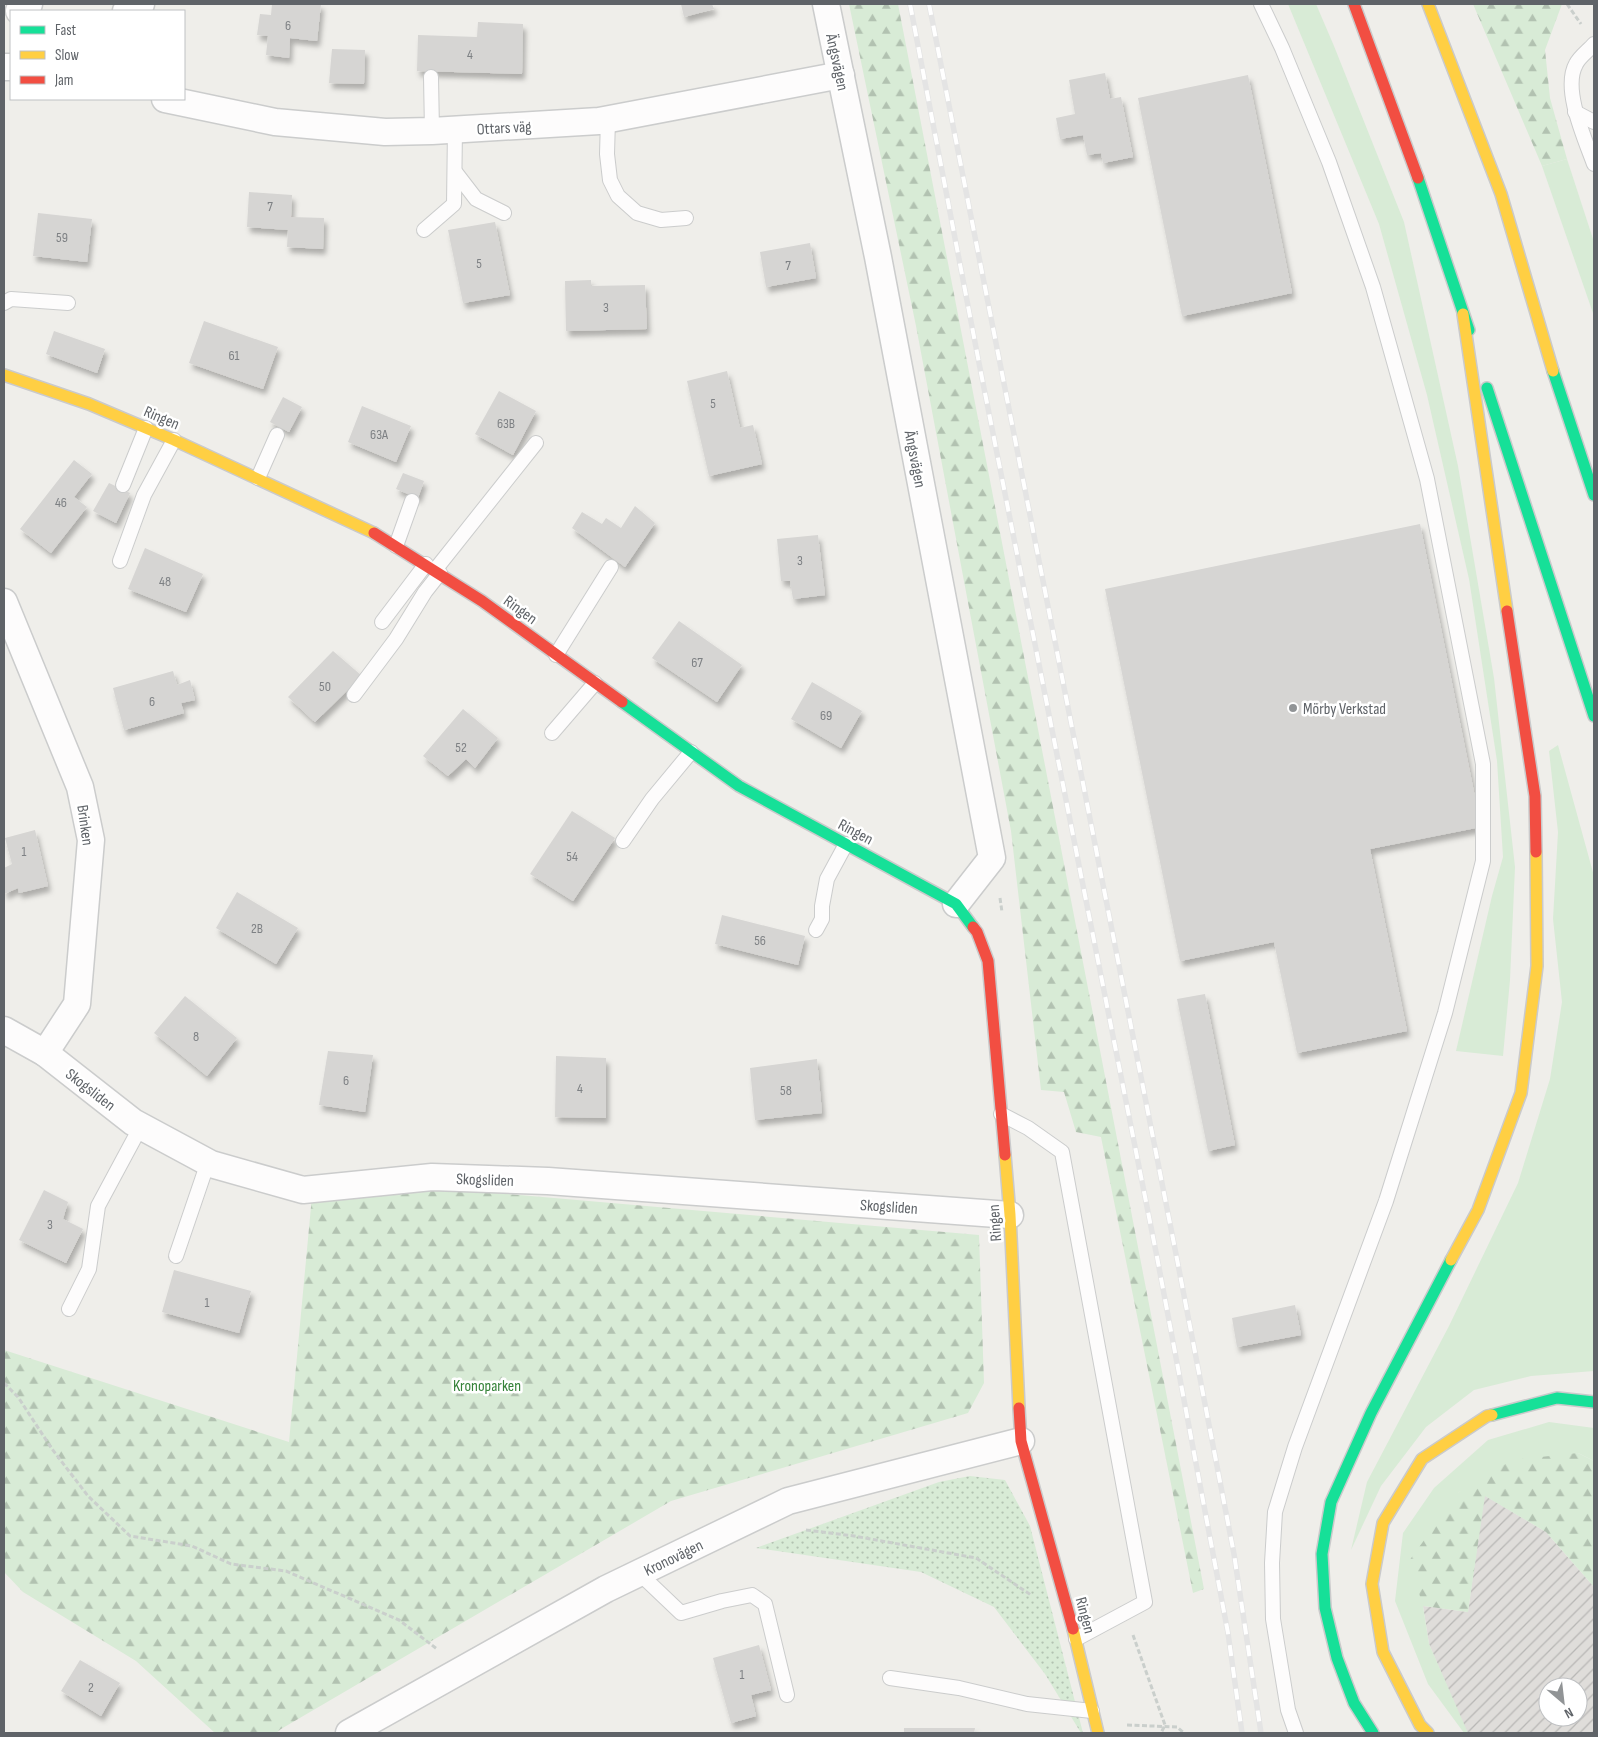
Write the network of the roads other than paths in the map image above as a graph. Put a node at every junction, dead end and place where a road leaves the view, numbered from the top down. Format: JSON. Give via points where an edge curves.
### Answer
{"nodes":[{"id":1,"x":141,"y":4,"type":"edge"},
{"id":2,"x":826,"y":4,"type":"edge"},
{"id":3,"x":1261,"y":4,"type":"edge"},
{"id":4,"x":1354,"y":4,"type":"edge"},
{"id":5,"x":1428,"y":4,"type":"edge"},
{"id":6,"x":128,"y":10,"type":"edge"},
{"id":7,"x":1594,"y":44,"type":"edge"},
{"id":8,"x":841,"y":75,"type":"junction"},
{"id":9,"x":431,"y":77,"type":"dead end"},
{"id":10,"x":170,"y":100,"type":"edge"},
{"id":11,"x":1575,"y":112,"type":"junction"},
{"id":12,"x":608,"y":119,"type":"junction"},
{"id":13,"x":1594,"y":122,"type":"edge"},
{"id":14,"x":443,"y":130,"type":"junction"},
{"id":15,"x":1594,"y":164,"type":"edge"},
{"id":16,"x":456,"y":173,"type":"junction"},
{"id":17,"x":504,"y":213,"type":"dead end"},
{"id":18,"x":686,"y":218,"type":"dead end"},
{"id":19,"x":424,"y":230,"type":"dead end"},
{"id":20,"x":4,"y":302,"type":"edge"},
{"id":21,"x":68,"y":303,"type":"dead end"},
{"id":22,"x":1463,"y":314,"type":"junction"},
{"id":23,"x":4,"y":375,"type":"edge"},
{"id":24,"x":146,"y":428,"type":"junction"},
{"id":25,"x":277,"y":434,"type":"dead end"},
{"id":26,"x":174,"y":440,"type":"junction"},
{"id":27,"x":536,"y":443,"type":"dead end"},
{"id":28,"x":258,"y":478,"type":"junction"},
{"id":29,"x":123,"y":485,"type":"dead end"},
{"id":30,"x":1594,"y":495,"type":"edge"},
{"id":31,"x":412,"y":501,"type":"dead end"},
{"id":32,"x":396,"y":546,"type":"junction"},
{"id":33,"x":120,"y":561,"type":"dead end"},
{"id":34,"x":611,"y":568,"type":"dead end"},
{"id":35,"x":434,"y":569,"type":"junction"},
{"id":36,"x":4,"y":602,"type":"edge"},
{"id":37,"x":382,"y":622,"type":"dead end"},
{"id":38,"x":556,"y":655,"type":"junction"},
{"id":39,"x":595,"y":683,"type":"junction"},
{"id":40,"x":354,"y":695,"type":"dead end"},
{"id":41,"x":1594,"y":716,"type":"edge"},
{"id":42,"x":552,"y":733,"type":"dead end"},
{"id":43,"x":691,"y":752,"type":"junction"},
{"id":44,"x":623,"y":841,"type":"dead end"},
{"id":45,"x":846,"y":844,"type":"junction"},
{"id":46,"x":956,"y":904,"type":"junction"},
{"id":47,"x":816,"y":930,"type":"dead end"},
{"id":48,"x":6,"y":1035,"type":"edge"},
{"id":49,"x":45,"y":1053,"type":"junction"},
{"id":50,"x":1002,"y":1114,"type":"junction"},
{"id":51,"x":142,"y":1126,"type":"junction"},
{"id":52,"x":208,"y":1162,"type":"junction"},
{"id":53,"x":1010,"y":1214,"type":"junction"},
{"id":54,"x":176,"y":1256,"type":"dead end"},
{"id":55,"x":68,"y":1309,"type":"dead end"},
{"id":56,"x":1594,"y":1402,"type":"edge"},
{"id":57,"x":1021,"y":1441,"type":"junction"},
{"id":58,"x":639,"y":1574,"type":"junction"},
{"id":59,"x":1076,"y":1639,"type":"junction"},
{"id":60,"x":890,"y":1678,"type":"dead end"},
{"id":61,"x":787,"y":1696,"type":"dead end"},
{"id":62,"x":1092,"y":1711,"type":"junction"},
{"id":63,"x":349,"y":1733,"type":"edge"},
{"id":64,"x":1098,"y":1733,"type":"edge"},
{"id":65,"x":1296,"y":1733,"type":"edge"},
{"id":66,"x":1373,"y":1733,"type":"edge"},
{"id":67,"x":1428,"y":1733,"type":"edge"}],
"edges":[{"from":1,"to":6,"type":"street"},
{"from":2,"to":8,"type":"street","name":"Ängsvägen"},
{"from":3,"to":65,"type":"lane","via":[[1329,162],[1378,303],[1427,479],[1483,764],[1483,861],[1445,1013],[1386,1202],[1295,1447],[1275,1512],[1273,1619],[1288,1710]]},
{"from":4,"to":22,"type":"main road","via":[[1422,188]]},
{"from":5,"to":30,"type":"main road","via":[[1501,194]]},
{"from":7,"to":11,"type":"lane","via":[[1576,63],[1573,71]]},
{"from":8,"to":12,"type":"street","name":"Ottars väg"},
{"from":8,"to":46,"type":"street","name":"Ängsvägen","via":[[992,858]]},
{"from":9,"to":14,"type":"lane"},
{"from":10,"to":14,"type":"street","name":"Ottars väg","via":[[275,122],[385,132]]},
{"from":11,"to":13,"type":"lane"},
{"from":11,"to":15,"type":"lane"},
{"from":12,"to":14,"type":"street","name":"Ottars väg"},
{"from":12,"to":18,"type":"lane","via":[[610,180],[618,196],[637,213],[661,220]]},
{"from":14,"to":16,"type":"lane"},
{"from":16,"to":17,"type":"lane","via":[[476,199]]},
{"from":16,"to":19,"type":"lane","via":[[454,204]]},
{"from":20,"to":21,"type":"lane","via":[[11,299]]},
{"from":22,"to":41,"type":"main road"},
{"from":22,"to":66,"type":"main road","via":[[1535,796],[1538,966],[1520,1093],[1478,1210],[1370,1413],[1330,1502],[1322,1554],[1325,1608],[1337,1658],[1354,1703]]},
{"from":23,"to":24,"type":"main road","name":"Ringen","via":[[90,404]]},
{"from":24,"to":26,"type":"main road","name":"Ringen"},
{"from":24,"to":29,"type":"lane"},
{"from":25,"to":28,"type":"lane"},
{"from":26,"to":28,"type":"main road","name":"Ringen"},
{"from":26,"to":33,"type":"lane","via":[[144,495]]},
{"from":27,"to":35,"type":"lane"},
{"from":28,"to":32,"type":"main road","name":"Ringen","via":[[368,529]]},
{"from":31,"to":32,"type":"lane"},
{"from":32,"to":35,"type":"main road","name":"Ringen"},
{"from":34,"to":38,"type":"lane"},
{"from":35,"to":37,"type":"lane"},
{"from":35,"to":38,"type":"main road","name":"Ringen"},
{"from":35,"to":40,"type":"lane","via":[[426,592]]},
{"from":36,"to":49,"type":"street","name":"Brinken","via":[[80,786],[91,840],[77,1004]]},
{"from":38,"to":39,"type":"main road","name":"Ringen"},
{"from":39,"to":42,"type":"lane"},
{"from":39,"to":43,"type":"main road","name":"Ringen"},
{"from":43,"to":44,"type":"lane"},
{"from":43,"to":45,"type":"main road","name":"Ringen","via":[[739,786]]},
{"from":45,"to":46,"type":"main road","name":"Ringen"},
{"from":45,"to":47,"type":"lane","via":[[827,879],[822,919]]},
{"from":46,"to":50,"type":"main road","name":"Ringen","via":[[977,932],[988,962]]},
{"from":48,"to":49,"type":"street","name":"Skogsliden"},
{"from":49,"to":51,"type":"street","name":"Skogsliden"},
{"from":50,"to":53,"type":"main road","name":"Ringen"},
{"from":50,"to":59,"type":"lane","via":[[1062,1152],[1145,1602]]},
{"from":51,"to":52,"type":"street","name":"Skogsliden"},
{"from":51,"to":55,"type":"lane","via":[[98,1206],[90,1269]]},
{"from":52,"to":53,"type":"street","name":"Skogsliden","via":[[303,1190],[432,1177],[558,1182]]},
{"from":52,"to":54,"type":"lane"},
{"from":53,"to":57,"type":"main road","name":"Ringen"},
{"from":56,"to":67,"type":"main road","via":[[1557,1398],[1487,1416],[1422,1459],[1383,1522],[1372,1584],[1383,1652],[1420,1725]]},
{"from":57,"to":58,"type":"street","name":"Kronovägen","via":[[788,1501]]},
{"from":57,"to":59,"type":"main road","name":"Ringen"},
{"from":58,"to":61,"type":"lane","via":[[681,1613],[752,1595],[765,1604]]},
{"from":58,"to":63,"type":"street","name":"Kronovägen","via":[[606,1589]]},
{"from":59,"to":62,"type":"main road","name":"Ringen"},
{"from":60,"to":62,"type":"lane","via":[[959,1688],[1027,1704]]},
{"from":62,"to":64,"type":"main road","name":"Ringen"}]}
